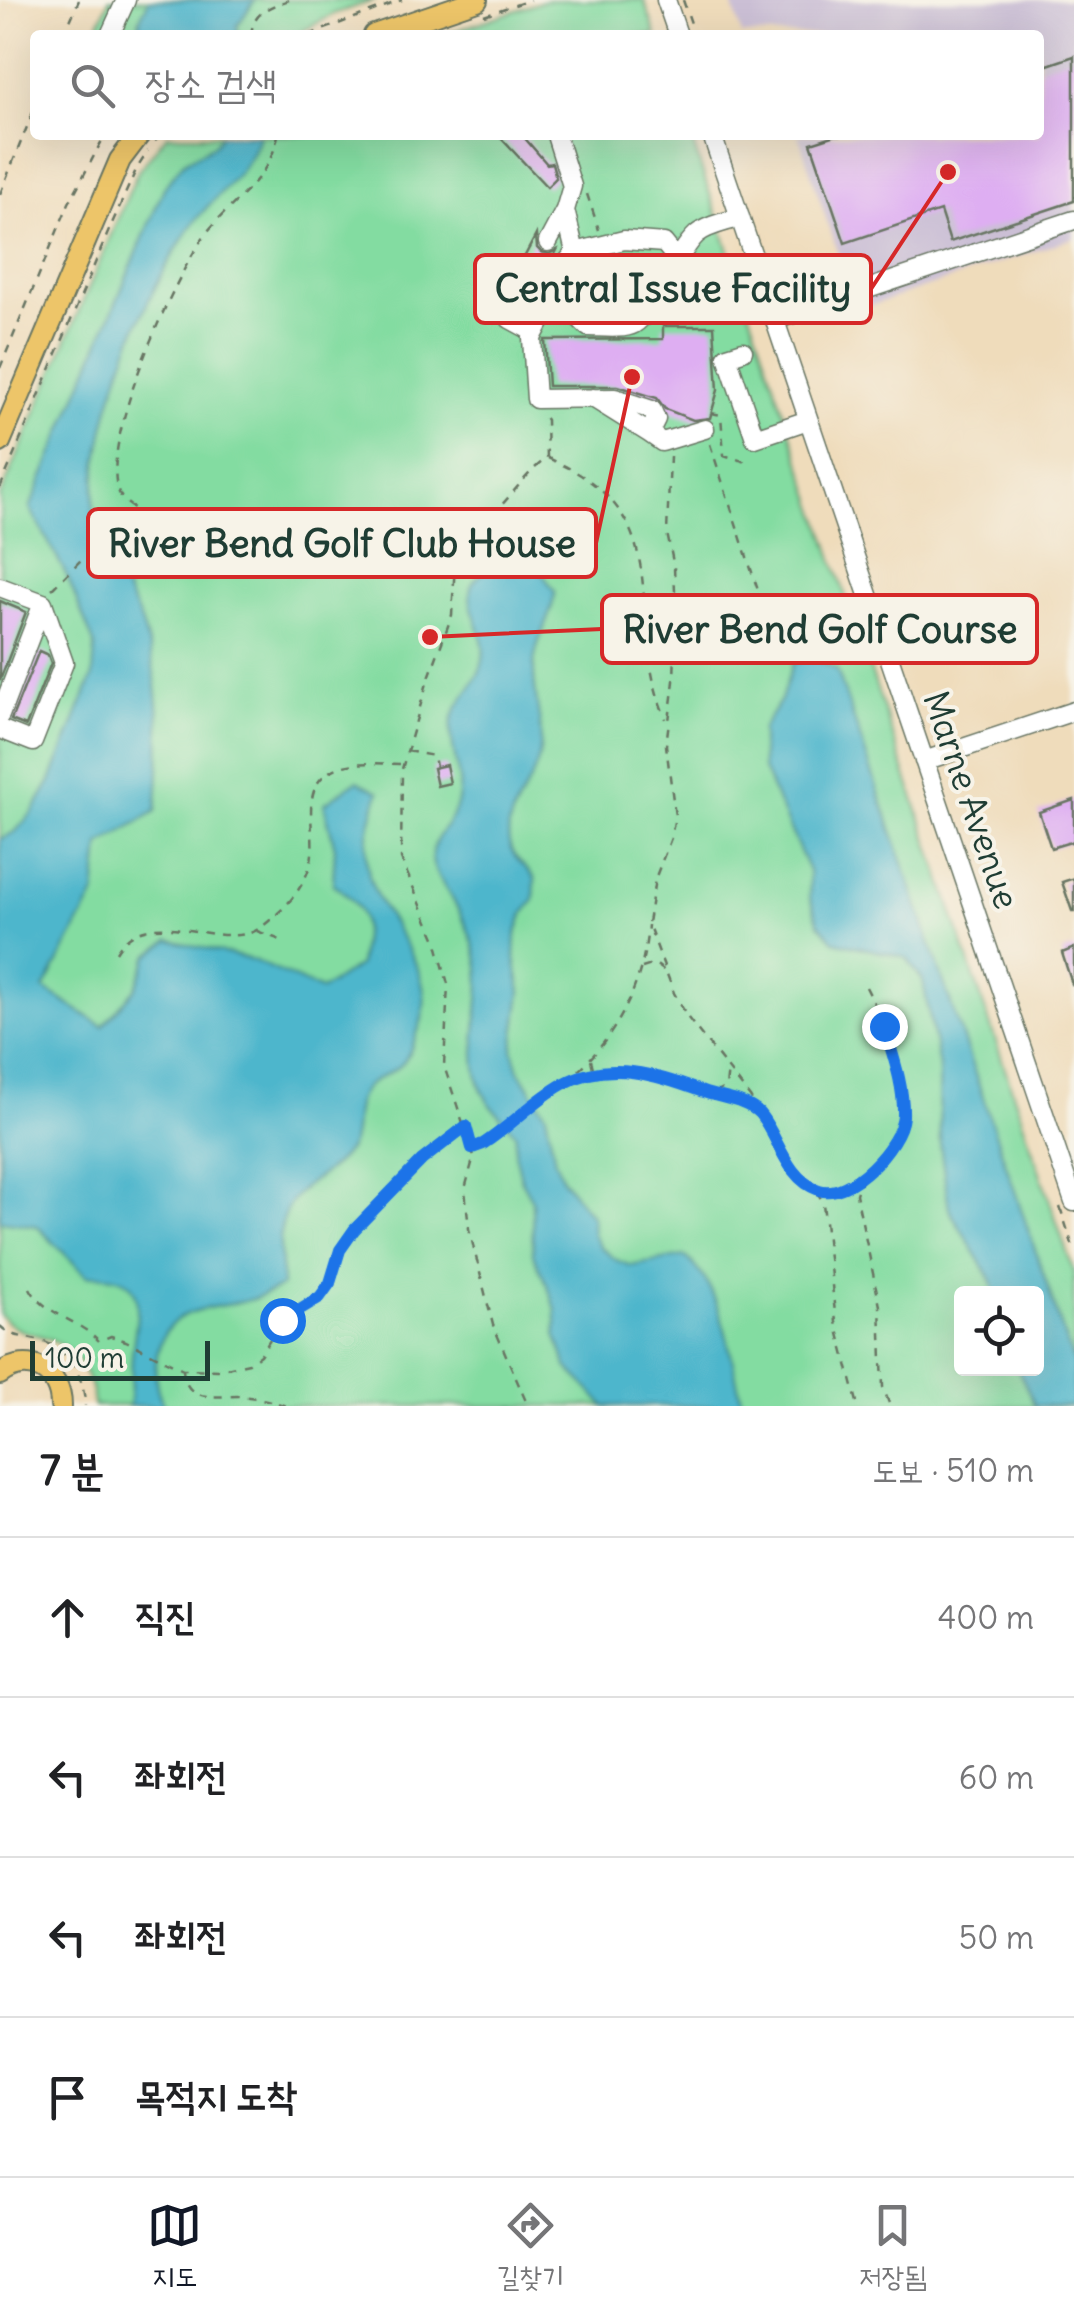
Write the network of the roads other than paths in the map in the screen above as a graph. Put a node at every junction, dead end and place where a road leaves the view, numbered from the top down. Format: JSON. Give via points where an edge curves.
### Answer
{"nodes":[{"id":1,"x":126,"y":0,"type":"edge"},
{"id":2,"x":477,"y":0,"type":"edge"},
{"id":3,"x":666,"y":0,"type":"edge"},
{"id":4,"x":112,"y":30,"type":"edge"},
{"id":5,"x":389,"y":30,"type":"edge"},
{"id":6,"x":676,"y":30,"type":"edge"},
{"id":7,"x":135,"y":140,"type":"edge"},
{"id":8,"x":558,"y":140,"type":"edge"},
{"id":9,"x":714,"y":140,"type":"edge"},
{"id":10,"x":566,"y":210,"type":"junction"},
{"id":11,"x":740,"y":217,"type":"junction"},
{"id":12,"x":1074,"y":220,"type":"edge"},
{"id":13,"x":548,"y":242,"type":"dead end"},
{"id":14,"x":575,"y":252,"type":"junction"},
{"id":15,"x":676,"y":258,"type":"junction"},
{"id":16,"x":660,"y":288,"type":"dead end"},
{"id":17,"x":515,"y":310,"type":"dead end"},
{"id":18,"x":775,"y":320,"type":"junction"},
{"id":19,"x":534,"y":332,"type":"junction"},
{"id":20,"x":728,"y":356,"type":"dead end"},
{"id":21,"x":808,"y":420,"type":"junction"},
{"id":22,"x":708,"y":421,"type":"road end"},
{"id":23,"x":0,"y":442,"type":"edge"},
{"id":24,"x":0,"y":586,"type":"edge"},
{"id":25,"x":43,"y":603,"type":"junction"},
{"id":26,"x":1074,"y":711,"type":"edge"},
{"id":27,"x":0,"y":715,"type":"edge"},
{"id":28,"x":0,"y":729,"type":"edge"},
{"id":29,"x":924,"y":761,"type":"junction"},
{"id":30,"x":1074,"y":1202,"type":"edge"},
{"id":31,"x":0,"y":1357,"type":"edge"},
{"id":32,"x":22,"y":1364,"type":"junction"},
{"id":33,"x":0,"y":1374,"type":"edge"},
{"id":34,"x":61,"y":1406,"type":"edge"}],
"edges":[{"from":1,"to":4,"type":"street"},
{"from":2,"to":5,"type":"main road"},
{"from":3,"to":6,"type":"street"},
{"from":7,"to":23,"type":"main road","via":[[120,160]]},
{"from":8,"to":10,"type":"street","via":[[572,186]]},
{"from":9,"to":11,"type":"street","name":"Marne Avenue"},
{"from":10,"to":13,"type":"street"},
{"from":10,"to":14,"type":"street"},
{"from":11,"to":15,"type":"street","via":[[699,231]]},
{"from":11,"to":18,"type":"street","name":"Marne Avenue"},
{"from":12,"to":18,"type":"street"},
{"from":14,"to":15,"type":"street","via":[[624,240],[664,243]]},
{"from":14,"to":19,"type":"street"},
{"from":15,"to":16,"type":"street"},
{"from":17,"to":19,"type":"street","via":[[510,319]]},
{"from":18,"to":21,"type":"street","name":"Marne Avenue"},
{"from":19,"to":22,"type":"street","via":[[536,398],[614,398],[652,410],[656,438]]},
{"from":20,"to":21,"type":"street","via":[[754,438]]},
{"from":21,"to":29,"type":"street","name":"Marne Avenue"},
{"from":24,"to":25,"type":"street"},
{"from":25,"to":27,"type":"street"},
{"from":25,"to":28,"type":"street","via":[[64,663],[33,742]]},
{"from":26,"to":29,"type":"street"},
{"from":29,"to":30,"type":"street","name":"Marne Avenue"},
{"from":31,"to":32,"type":"main road"},
{"from":32,"to":33,"type":"main road"},
{"from":32,"to":34,"type":"main road","via":[[55,1380]]}]}
